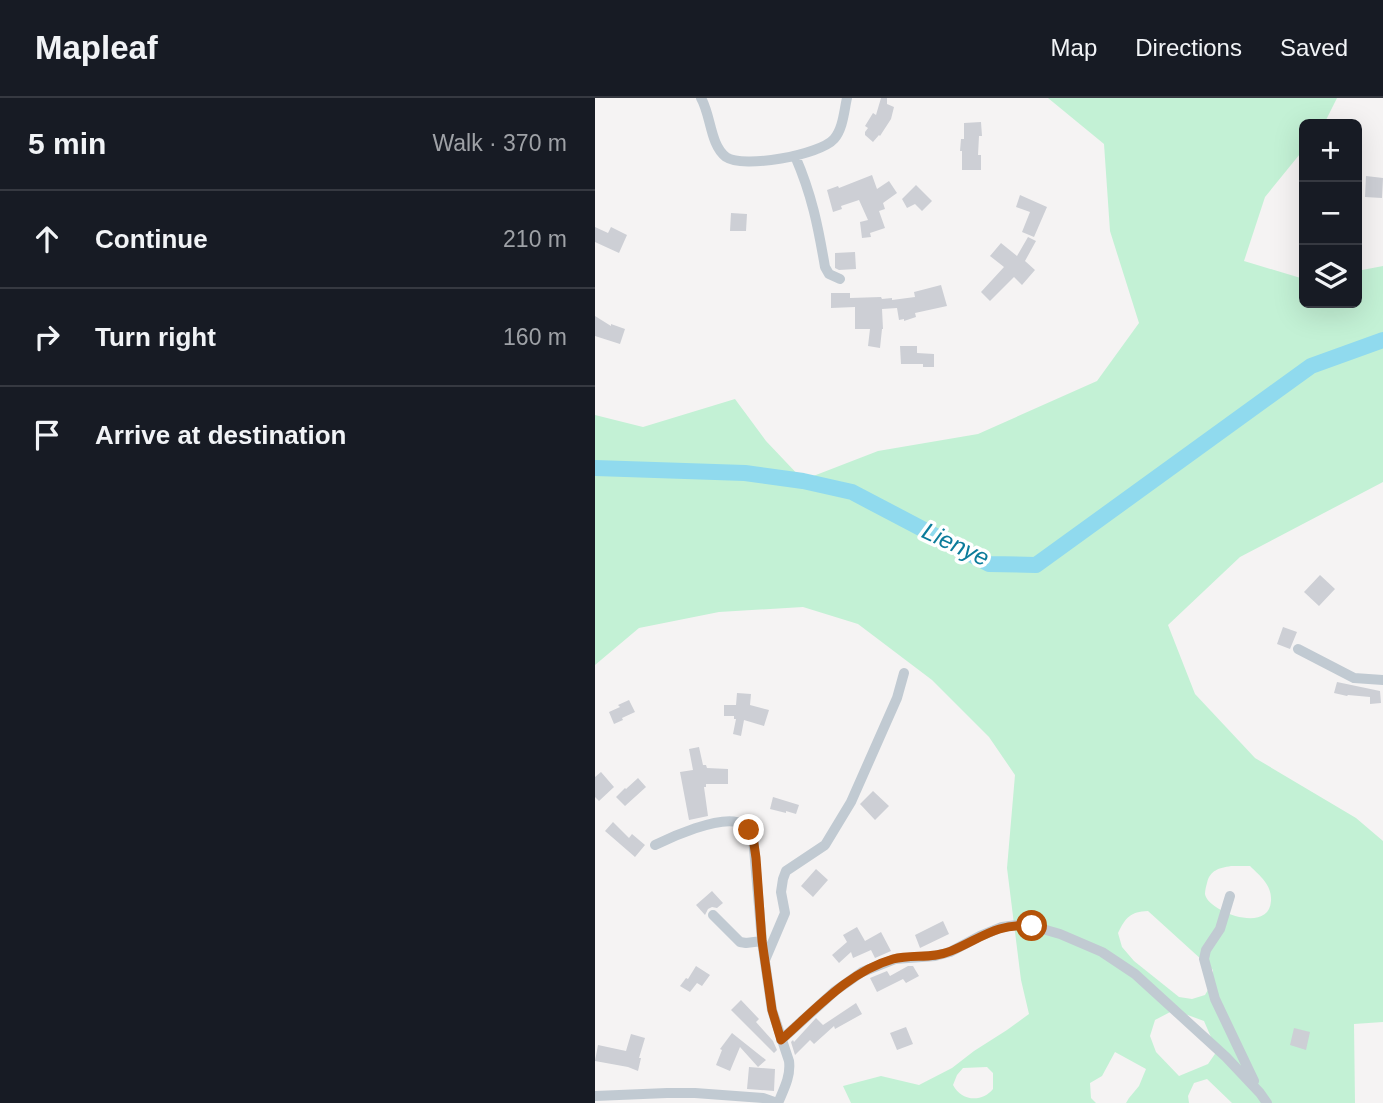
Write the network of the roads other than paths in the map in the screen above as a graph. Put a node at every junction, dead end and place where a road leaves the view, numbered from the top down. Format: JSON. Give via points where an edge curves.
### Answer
{"nodes":[{"id":1,"x":701,"y":98,"type":"edge"},
{"id":2,"x":847,"y":98,"type":"edge"},
{"id":3,"x":795,"y":156,"type":"junction"},
{"id":4,"x":840,"y":279,"type":"dead end"},
{"id":5,"x":1299,"y":649,"type":"dead end"},
{"id":6,"x":904,"y":673,"type":"dead end"},
{"id":7,"x":1383,"y":680,"type":"edge"},
{"id":8,"x":655,"y":845,"type":"dead end"},
{"id":9,"x":1230,"y":896,"type":"dead end"},
{"id":10,"x":713,"y":915,"type":"dead end"},
{"id":11,"x":762,"y":941,"type":"junction"},
{"id":12,"x":765,"y":960,"type":"junction"},
{"id":13,"x":781,"y":1040,"type":"junction"},
{"id":14,"x":595,"y":1096,"type":"edge"},
{"id":15,"x":1263,"y":1098,"type":"edge"},
{"id":16,"x":778,"y":1103,"type":"edge"}],
"edges":[{"from":1,"to":3,"type":"street","via":[[717,146],[726,156],[738,162]]},
{"from":2,"to":3,"type":"street","via":[[833,140]]},
{"from":3,"to":4,"type":"street","via":[[814,207],[825,267]]},
{"from":5,"to":7,"type":"street","via":[[1354,678]]},
{"from":6,"to":12,"type":"street","via":[[851,802],[825,845],[786,871],[781,892],[785,913]]},
{"from":8,"to":11,"type":"street","via":[[728,822],[749,830],[756,858]]},
{"from":9,"to":15,"type":"street","via":[[1204,959],[1215,999]]},
{"from":10,"to":11,"type":"street","via":[[740,942]]},
{"from":11,"to":12,"type":"street"},
{"from":12,"to":13,"type":"street"},
{"from":13,"to":15,"type":"street","via":[[862,972],[894,959],[950,952],[1002,927],[1032,926],[1102,952],[1135,974],[1217,1048]]},
{"from":13,"to":16,"type":"street","via":[[790,1070]]},
{"from":14,"to":16,"type":"street","via":[[695,1093]]}]}
